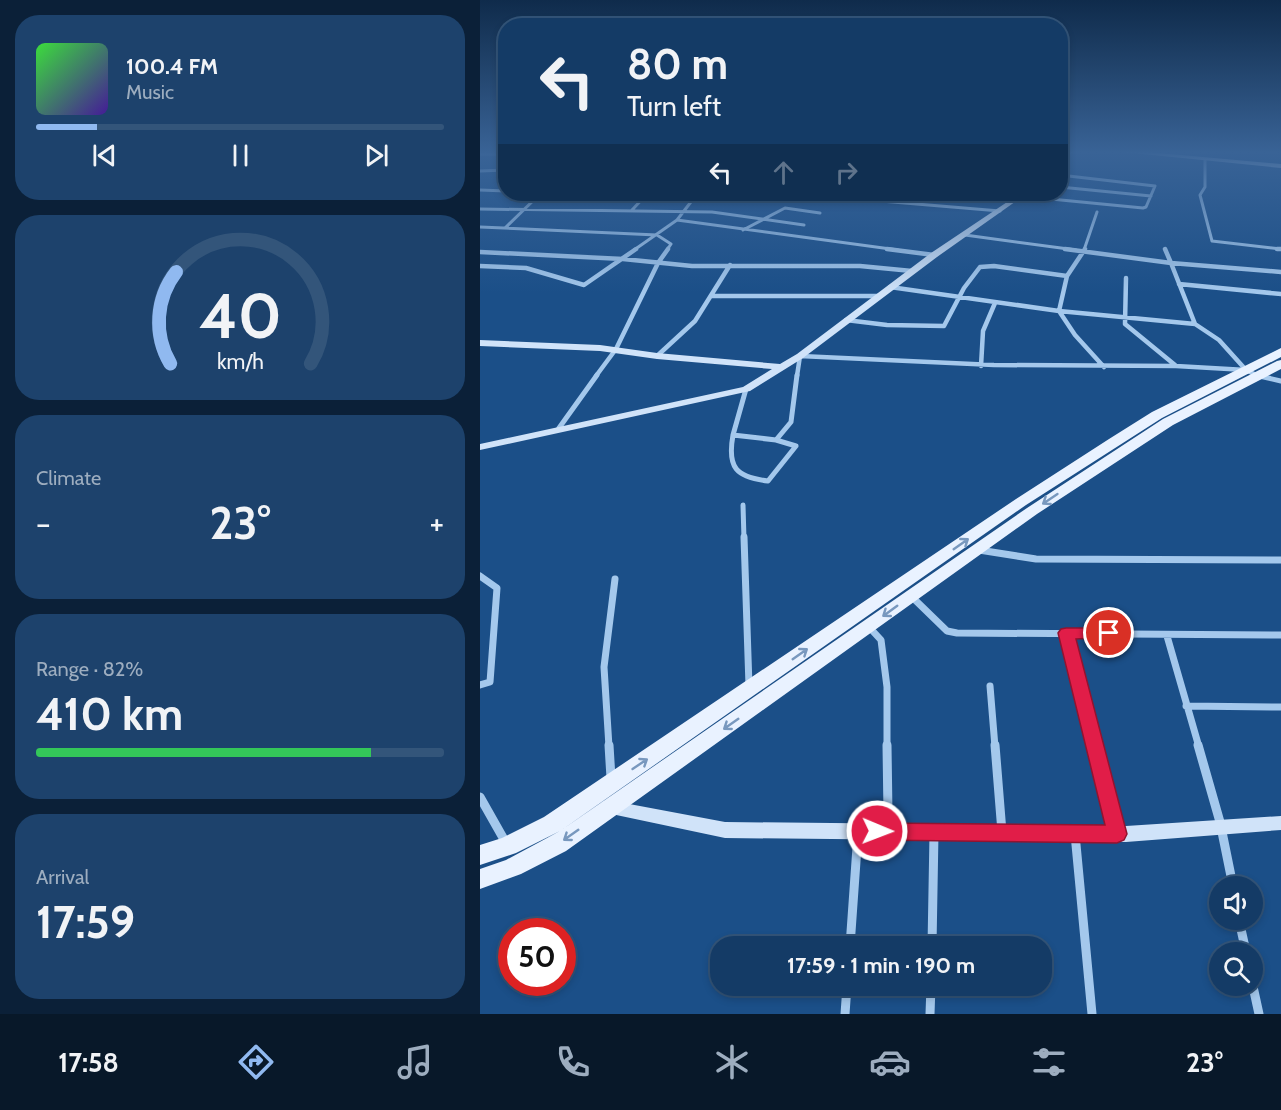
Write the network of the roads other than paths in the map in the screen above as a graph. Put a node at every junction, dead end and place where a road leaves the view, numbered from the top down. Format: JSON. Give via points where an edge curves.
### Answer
{"nodes":[{"id":1,"x":1150,"y":198,"type":"edge"},
{"id":2,"x":1201,"y":198,"type":"edge"},
{"id":3,"x":533,"y":201,"type":"edge"},
{"id":4,"x":640,"y":201,"type":"edge"},
{"id":5,"x":692,"y":201,"type":"edge"},
{"id":6,"x":881,"y":201,"type":"edge"},
{"id":7,"x":1013,"y":201,"type":"edge"},
{"id":8,"x":1068,"y":201,"type":"edge"},
{"id":9,"x":480,"y":209,"type":"edge"},
{"id":10,"x":526,"y":209,"type":"junction"},
{"id":11,"x":632,"y":210,"type":"junction"},
{"id":12,"x":684,"y":211,"type":"junction"},
{"id":13,"x":1000,"y":211,"type":"junction"},
{"id":14,"x":1096,"y":212,"type":"dead end"},
{"id":15,"x":820,"y":213,"type":"dead end"},
{"id":16,"x":763,"y":219,"type":"junction"},
{"id":17,"x":677,"y":220,"type":"junction"},
{"id":18,"x":804,"y":225,"type":"dead end"},
{"id":19,"x":480,"y":227,"type":"edge"},
{"id":20,"x":506,"y":227,"type":"junction"},
{"id":21,"x":742,"y":231,"type":"junction"},
{"id":22,"x":965,"y":234,"type":"junction"},
{"id":23,"x":657,"y":235,"type":"junction"},
{"id":24,"x":1165,"y":249,"type":"dead end"},
{"id":25,"x":1281,"y":249,"type":"edge"},
{"id":26,"x":480,"y":252,"type":"edge"},
{"id":27,"x":1083,"y":252,"type":"junction"},
{"id":28,"x":934,"y":255,"type":"junction"},
{"id":29,"x":623,"y":259,"type":"junction"},
{"id":30,"x":658,"y":263,"type":"junction"},
{"id":31,"x":1171,"y":263,"type":"junction"},
{"id":32,"x":730,"y":265,"type":"junction"},
{"id":33,"x":480,"y":266,"type":"edge"},
{"id":34,"x":912,"y":272,"type":"junction"},
{"id":35,"x":1281,"y":272,"type":"edge"},
{"id":36,"x":1067,"y":276,"type":"junction"},
{"id":37,"x":1126,"y":278,"type":"dead end"},
{"id":38,"x":1179,"y":284,"type":"junction"},
{"id":39,"x":890,"y":287,"type":"junction"},
{"id":40,"x":1281,"y":294,"type":"edge"},
{"id":41,"x":712,"y":296,"type":"junction"},
{"id":42,"x":878,"y":296,"type":"junction"},
{"id":43,"x":957,"y":298,"type":"junction"},
{"id":44,"x":995,"y":303,"type":"junction"},
{"id":45,"x":1059,"y":311,"type":"junction"},
{"id":46,"x":1123,"y":318,"type":"junction"},
{"id":47,"x":846,"y":320,"type":"junction"},
{"id":48,"x":1195,"y":324,"type":"junction"},
{"id":49,"x":480,"y":343,"type":"edge"},
{"id":50,"x":616,"y":349,"type":"junction"},
{"id":51,"x":1281,"y":352,"type":"edge"},
{"id":52,"x":657,"y":356,"type":"junction"},
{"id":53,"x":800,"y":356,"type":"junction"},
{"id":54,"x":1175,"y":364,"type":"junction"},
{"id":55,"x":1281,"y":364,"type":"edge"},
{"id":56,"x":981,"y":366,"type":"junction"},
{"id":57,"x":781,"y":367,"type":"junction"},
{"id":58,"x":1104,"y":367,"type":"junction"},
{"id":59,"x":1251,"y":373,"type":"junction"},
{"id":60,"x":1281,"y":381,"type":"edge"},
{"id":61,"x":746,"y":389,"type":"junction"},
{"id":62,"x":559,"y":428,"type":"junction"},
{"id":63,"x":731,"y":435,"type":"junction"},
{"id":64,"x":776,"y":440,"type":"junction"},
{"id":65,"x":480,"y":447,"type":"edge"},
{"id":66,"x":743,"y":505,"type":"dead end"},
{"id":67,"x":977,"y":550,"type":"junction"},
{"id":68,"x":1281,"y":560,"type":"edge"},
{"id":69,"x":480,"y":576,"type":"edge"},
{"id":70,"x":615,"y":579,"type":"dead end"},
{"id":71,"x":911,"y":596,"type":"junction"},
{"id":72,"x":869,"y":627,"type":"junction"},
{"id":73,"x":1066,"y":633,"type":"junction"},
{"id":74,"x":1281,"y":635,"type":"edge"},
{"id":75,"x":1167,"y":636,"type":"junction"},
{"id":76,"x":480,"y":685,"type":"edge"},
{"id":77,"x":990,"y":686,"type":"dead end"},
{"id":78,"x":749,"y":690,"type":"junction"},
{"id":79,"x":1186,"y":706,"type":"junction"},
{"id":80,"x":1281,"y":707,"type":"edge"},
{"id":81,"x":611,"y":784,"type":"junction"},
{"id":82,"x":592,"y":796,"type":"junction"},
{"id":83,"x":480,"y":797,"type":"edge"},
{"id":84,"x":610,"y":808,"type":"junction"},
{"id":85,"x":1281,"y":823,"type":"edge"},
{"id":86,"x":1220,"y":827,"type":"junction"},
{"id":87,"x":858,"y":831,"type":"junction"},
{"id":88,"x":934,"y":832,"type":"junction"},
{"id":89,"x":1003,"y":833,"type":"junction"},
{"id":90,"x":1075,"y":834,"type":"junction"},
{"id":91,"x":1117,"y":834,"type":"junction"},
{"id":92,"x":508,"y":846,"type":"junction"},
{"id":93,"x":480,"y":855,"type":"edge"},
{"id":94,"x":1231,"y":876,"type":"edge"},
{"id":95,"x":480,"y":879,"type":"edge"},
{"id":96,"x":851,"y":936,"type":"edge"},
{"id":97,"x":932,"y":936,"type":"edge"},
{"id":98,"x":847,"y":996,"type":"edge"},
{"id":99,"x":931,"y":996,"type":"edge"},
{"id":100,"x":1255,"y":996,"type":"edge"},
{"id":101,"x":845,"y":1014,"type":"edge"},
{"id":102,"x":930,"y":1014,"type":"edge"},
{"id":103,"x":1092,"y":1014,"type":"edge"},
{"id":104,"x":1259,"y":1014,"type":"edge"}],
"edges":[{"from":1,"to":8,"type":"street","via":[[1141,208]]},
{"from":2,"to":25,"type":"street","via":[[1212,241]]},
{"from":3,"to":10,"type":"street"},
{"from":4,"to":11,"type":"street"},
{"from":5,"to":12,"type":"street"},
{"from":6,"to":13,"type":"street"},
{"from":7,"to":13,"type":"street"},
{"from":9,"to":10,"type":"street"},
{"from":10,"to":11,"type":"street"},
{"from":10,"to":20,"type":"street"},
{"from":11,"to":12,"type":"street"},
{"from":12,"to":16,"type":"street"},
{"from":12,"to":17,"type":"street"},
{"from":13,"to":22,"type":"street"},
{"from":14,"to":27,"type":"street"},
{"from":15,"to":16,"type":"street","via":[[785,208]]},
{"from":16,"to":18,"type":"street"},
{"from":16,"to":21,"type":"street"},
{"from":17,"to":21,"type":"street"},
{"from":17,"to":23,"type":"street"},
{"from":19,"to":20,"type":"street"},
{"from":20,"to":23,"type":"street"},
{"from":21,"to":28,"type":"street"},
{"from":22,"to":27,"type":"street"},
{"from":22,"to":28,"type":"street"},
{"from":23,"to":29,"type":"street"},
{"from":23,"to":30,"type":"street","via":[[671,244]]},
{"from":24,"to":31,"type":"street"},
{"from":26,"to":29,"type":"street"},
{"from":27,"to":31,"type":"street"},
{"from":27,"to":36,"type":"street"},
{"from":28,"to":34,"type":"street"},
{"from":29,"to":30,"type":"street"},
{"from":29,"to":33,"type":"street","via":[[584,285],[526,268]]},
{"from":30,"to":32,"type":"street"},
{"from":30,"to":50,"type":"street"},
{"from":31,"to":35,"type":"street"},
{"from":31,"to":38,"type":"street"},
{"from":32,"to":34,"type":"street","via":[[861,266]]},
{"from":32,"to":41,"type":"street"},
{"from":34,"to":39,"type":"street"},
{"from":36,"to":43,"type":"street","via":[[980,267]]},
{"from":36,"to":45,"type":"street"},
{"from":37,"to":46,"type":"street"},
{"from":38,"to":40,"type":"street"},
{"from":38,"to":48,"type":"street"},
{"from":39,"to":42,"type":"street"},
{"from":39,"to":43,"type":"street"},
{"from":41,"to":42,"type":"street"},
{"from":41,"to":52,"type":"street","via":[[695,321]]},
{"from":42,"to":47,"type":"street"},
{"from":43,"to":44,"type":"street"},
{"from":43,"to":47,"type":"street","via":[[944,326]]},
{"from":44,"to":45,"type":"street"},
{"from":44,"to":56,"type":"street","via":[[983,331]]},
{"from":45,"to":46,"type":"street"},
{"from":45,"to":58,"type":"street"},
{"from":46,"to":48,"type":"street"},
{"from":46,"to":54,"type":"street","via":[[1125,324]]},
{"from":47,"to":53,"type":"street"},
{"from":48,"to":59,"type":"street","via":[[1219,340]]},
{"from":49,"to":50,"type":"street"},
{"from":50,"to":52,"type":"street"},
{"from":50,"to":62,"type":"street"},
{"from":51,"to":59,"type":"main road"},
{"from":52,"to":57,"type":"street"},
{"from":53,"to":56,"type":"street"},
{"from":53,"to":57,"type":"street"},
{"from":53,"to":64,"type":"street","via":[[791,422]]},
{"from":54,"to":58,"type":"street"},
{"from":54,"to":59,"type":"street"},
{"from":55,"to":59,"type":"main road"},
{"from":56,"to":58,"type":"street"},
{"from":57,"to":61,"type":"street"},
{"from":59,"to":60,"type":"street"},
{"from":59,"to":67,"type":"main road","one_way":true,"via":[[1168,422]]},
{"from":78,"to":59,"type":"main road","one_way":true,"via":[[1114,442],[1157,415]]},
{"from":61,"to":62,"type":"street"},
{"from":61,"to":63,"type":"street"},
{"from":62,"to":65,"type":"street"},
{"from":63,"to":64,"type":"street"},
{"from":63,"to":64,"type":"street","via":[[733,467],[739,474],[767,482],[796,446]]},
{"from":66,"to":78,"type":"street"},
{"from":67,"to":68,"type":"street","via":[[1036,559]]},
{"from":67,"to":71,"type":"main road"},
{"from":69,"to":76,"type":"street","via":[[497,588],[490,682]]},
{"from":70,"to":81,"type":"street","via":[[604,667]]},
{"from":71,"to":72,"type":"main road","one_way":true},
{"from":71,"to":73,"type":"street","via":[[947,631]]},
{"from":72,"to":84,"type":"main road","one_way":true},
{"from":72,"to":87,"type":"street","via":[[881,640],[887,687],[888,814]]},
{"from":73,"to":75,"type":"street"},
{"from":73,"to":91,"type":"street"},
{"from":74,"to":75,"type":"street"},
{"from":75,"to":79,"type":"street"},
{"from":77,"to":89,"type":"street"},
{"from":81,"to":78,"type":"main road","one_way":true},
{"from":79,"to":80,"type":"street"},
{"from":79,"to":86,"type":"street"},
{"from":81,"to":82,"type":"main road"},
{"from":82,"to":84,"type":"street"},
{"from":82,"to":92,"type":"main road","via":[[552,824]]},
{"from":83,"to":92,"type":"street"},
{"from":84,"to":87,"type":"street","via":[[724,830]]},
{"from":84,"to":95,"type":"main road","one_way":true,"via":[[558,844]]},
{"from":85,"to":86,"type":"street"},
{"from":86,"to":91,"type":"street"},
{"from":86,"to":94,"type":"street"},
{"from":87,"to":88,"type":"street"},
{"from":87,"to":96,"type":"street"},
{"from":88,"to":89,"type":"street"},
{"from":88,"to":97,"type":"street"},
{"from":89,"to":90,"type":"street"},
{"from":90,"to":91,"type":"street"},
{"from":90,"to":103,"type":"street"},
{"from":92,"to":93,"type":"main road"},
{"from":98,"to":101,"type":"street"},
{"from":99,"to":102,"type":"street"},
{"from":100,"to":104,"type":"street"}]}
